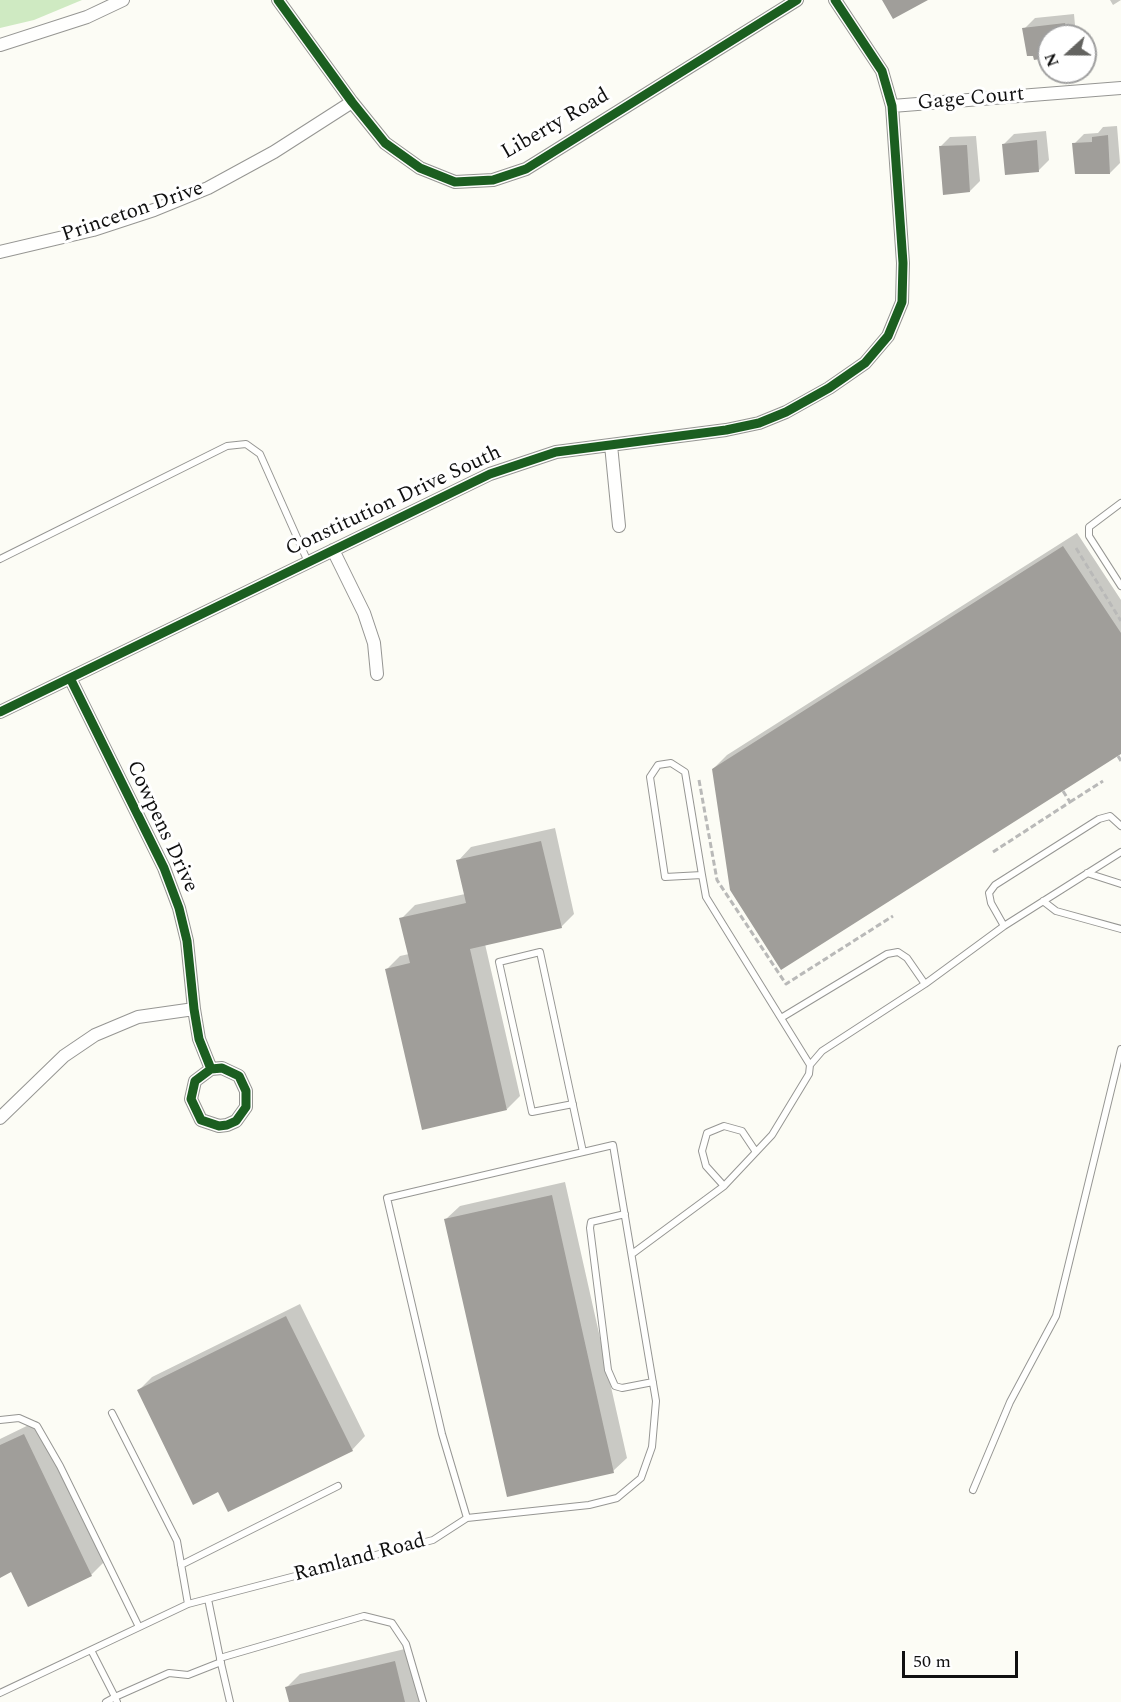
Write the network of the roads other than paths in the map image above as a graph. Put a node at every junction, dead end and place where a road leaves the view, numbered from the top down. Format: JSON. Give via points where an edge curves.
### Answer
{"nodes":[{"id":1,"x":123,"y":0,"type":"edge"},
{"id":2,"x":278,"y":0,"type":"edge"},
{"id":3,"x":797,"y":0,"type":"edge"},
{"id":4,"x":835,"y":0,"type":"edge"},
{"id":5,"x":0,"y":45,"type":"edge"},
{"id":6,"x":1121,"y":87,"type":"edge"},
{"id":7,"x":352,"y":102,"type":"junction"},
{"id":8,"x":892,"y":106,"type":"junction"},
{"id":9,"x":0,"y":252,"type":"edge"},
{"id":10,"x":611,"y":445,"type":"junction"},
{"id":11,"x":1121,"y":503,"type":"edge"},
{"id":12,"x":619,"y":526,"type":"dead end"},
{"id":13,"x":333,"y":550,"type":"junction"},
{"id":14,"x":0,"y":559,"type":"edge"},
{"id":15,"x":308,"y":562,"type":"junction"},
{"id":16,"x":1121,"y":586,"type":"edge"},
{"id":17,"x":377,"y":674,"type":"dead end"},
{"id":18,"x":70,"y":678,"type":"junction"},
{"id":19,"x":0,"y":712,"type":"edge"},
{"id":20,"x":1121,"y":826,"type":"edge"},
{"id":21,"x":1121,"y":852,"type":"edge"},
{"id":22,"x":1087,"y":873,"type":"junction"},
{"id":23,"x":702,"y":875,"type":"junction"},
{"id":24,"x":1121,"y":884,"type":"edge"},
{"id":25,"x":1043,"y":901,"type":"junction"},
{"id":26,"x":1004,"y":926,"type":"junction"},
{"id":27,"x":1121,"y":929,"type":"edge"},
{"id":28,"x":925,"y":984,"type":"junction"},
{"id":29,"x":194,"y":1010,"type":"junction"},
{"id":30,"x":781,"y":1018,"type":"junction"},
{"id":31,"x":1121,"y":1049,"type":"edge"},
{"id":32,"x":810,"y":1065,"type":"junction"},
{"id":33,"x":211,"y":1069,"type":"junction"},
{"id":34,"x":573,"y":1104,"type":"junction"},
{"id":35,"x":0,"y":1118,"type":"edge"},
{"id":36,"x":583,"y":1152,"type":"junction"},
{"id":37,"x":756,"y":1152,"type":"junction"},
{"id":38,"x":724,"y":1186,"type":"junction"},
{"id":39,"x":625,"y":1214,"type":"junction"},
{"id":40,"x":632,"y":1254,"type":"junction"},
{"id":41,"x":653,"y":1382,"type":"junction"},
{"id":42,"x":112,"y":1413,"type":"dead end"},
{"id":43,"x":0,"y":1420,"type":"edge"},
{"id":44,"x":338,"y":1486,"type":"dead end"},
{"id":45,"x":974,"y":1490,"type":"dead end"},
{"id":46,"x":467,"y":1518,"type":"junction"},
{"id":47,"x":181,"y":1565,"type":"junction"},
{"id":48,"x":208,"y":1599,"type":"junction"},
{"id":49,"x":188,"y":1604,"type":"junction"},
{"id":50,"x":139,"y":1627,"type":"junction"},
{"id":51,"x":91,"y":1650,"type":"junction"},
{"id":52,"x":220,"y":1660,"type":"junction"},
{"id":53,"x":0,"y":1693,"type":"edge"},
{"id":54,"x":116,"y":1700,"type":"edge"},
{"id":55,"x":106,"y":1702,"type":"edge"},
{"id":56,"x":231,"y":1702,"type":"edge"},
{"id":57,"x":423,"y":1702,"type":"edge"}],
"edges":[{"from":1,"to":5,"type":"street","via":[[87,17]]},
{"from":2,"to":7,"type":"street","name":"Liberty Road"},
{"from":3,"to":7,"type":"street","name":"Liberty Road","via":[[526,168],[493,180],[455,182],[420,168],[385,143]]},
{"from":4,"to":8,"type":"street","name":"Constitution Drive South","via":[[882,71]]},
{"from":6,"to":8,"type":"street","name":"Gage Court"},
{"from":7,"to":9,"type":"street","name":"Princeton Drive","via":[[208,188],[93,230]]},
{"from":8,"to":10,"type":"street","name":"Constitution Drive South","via":[[903,272],[902,302],[888,336],[865,363],[829,388],[759,423]]},
{"from":10,"to":12,"type":"street"},
{"from":10,"to":13,"type":"street","name":"Constitution Drive South","via":[[556,452],[507,467]]},
{"from":11,"to":16,"type":"lane","via":[[1089,527],[1089,536]]},
{"from":13,"to":15,"type":"street","name":"Constitution Drive South"},
{"from":13,"to":17,"type":"street","via":[[364,613],[374,643]]},
{"from":14,"to":15,"type":"lane","via":[[227,446],[246,444],[260,454]]},
{"from":15,"to":18,"type":"street","name":"Constitution Drive South"},
{"from":18,"to":19,"type":"street","name":"Constitution Drive South"},
{"from":18,"to":29,"type":"street","name":"Cowpens Drive","via":[[164,868],[179,908],[187,941]]},
{"from":20,"to":26,"type":"lane","via":[[1110,816],[1099,819],[995,885],[989,893]]},
{"from":21,"to":22,"type":"lane"},
{"from":22,"to":24,"type":"lane"},
{"from":22,"to":25,"type":"lane"},
{"from":23,"to":23,"type":"lane","via":[[685,772],[672,764],[658,765],[650,777],[665,877]]},
{"from":23,"to":30,"type":"lane","via":[[706,897]]},
{"from":25,"to":26,"type":"lane"},
{"from":25,"to":27,"type":"lane","via":[[1056,911]]},
{"from":26,"to":28,"type":"lane"},
{"from":28,"to":30,"type":"lane","via":[[907,958],[898,952],[887,954]]},
{"from":28,"to":32,"type":"lane","via":[[822,1051]]},
{"from":29,"to":33,"type":"street","name":"Cowpens Drive"},
{"from":29,"to":35,"type":"street","via":[[138,1017],[95,1035],[64,1056]]},
{"from":30,"to":32,"type":"lane"},
{"from":31,"to":45,"type":"lane","via":[[1056,1316],[1010,1402]]},
{"from":32,"to":37,"type":"lane","via":[[809,1074],[772,1136]]},
{"from":33,"to":33,"type":"street","via":[[195,1081],[191,1099],[201,1120],[227,1125],[236,1121],[246,1107],[246,1091],[239,1076],[222,1068]]},
{"from":34,"to":34,"type":"lane","via":[[540,952],[499,962],[532,1112]]},
{"from":34,"to":36,"type":"lane"},
{"from":36,"to":39,"type":"lane","name":"Ramland Road","via":[[614,1145]]},
{"from":36,"to":46,"type":"lane","via":[[387,1198],[442,1434]]},
{"from":37,"to":38,"type":"lane"},
{"from":37,"to":38,"type":"lane","via":[[742,1131],[724,1126],[707,1133],[702,1151],[706,1166]]},
{"from":38,"to":40,"type":"lane"},
{"from":39,"to":40,"type":"lane","name":"Ramland Road"},
{"from":39,"to":41,"type":"lane","via":[[591,1222],[590,1228],[608,1370],[615,1386],[622,1388]]},
{"from":40,"to":41,"type":"lane","name":"Ramland Road"},
{"from":41,"to":46,"type":"lane","name":"Ramland Road","via":[[656,1401],[652,1447],[641,1478],[617,1498],[589,1505]]},
{"from":42,"to":47,"type":"lane","via":[[177,1541]]},
{"from":43,"to":50,"type":"lane","via":[[20,1418],[37,1426]]},
{"from":44,"to":47,"type":"lane"},
{"from":46,"to":48,"type":"lane","name":"Ramland Road","via":[[433,1540]]},
{"from":47,"to":49,"type":"lane"},
{"from":48,"to":49,"type":"lane","name":"Ramland Road"},
{"from":48,"to":52,"type":"lane"},
{"from":49,"to":50,"type":"lane","name":"Ramland Road"},
{"from":50,"to":51,"type":"lane","name":"Ramland Road"},
{"from":51,"to":53,"type":"lane","name":"Ramland Road"},
{"from":51,"to":54,"type":"lane"},
{"from":52,"to":54,"type":"lane","via":[[188,1675],[169,1673]]},
{"from":52,"to":56,"type":"lane"},
{"from":52,"to":57,"type":"lane","via":[[364,1616],[392,1623],[406,1644]]},
{"from":54,"to":55,"type":"lane"}]}
